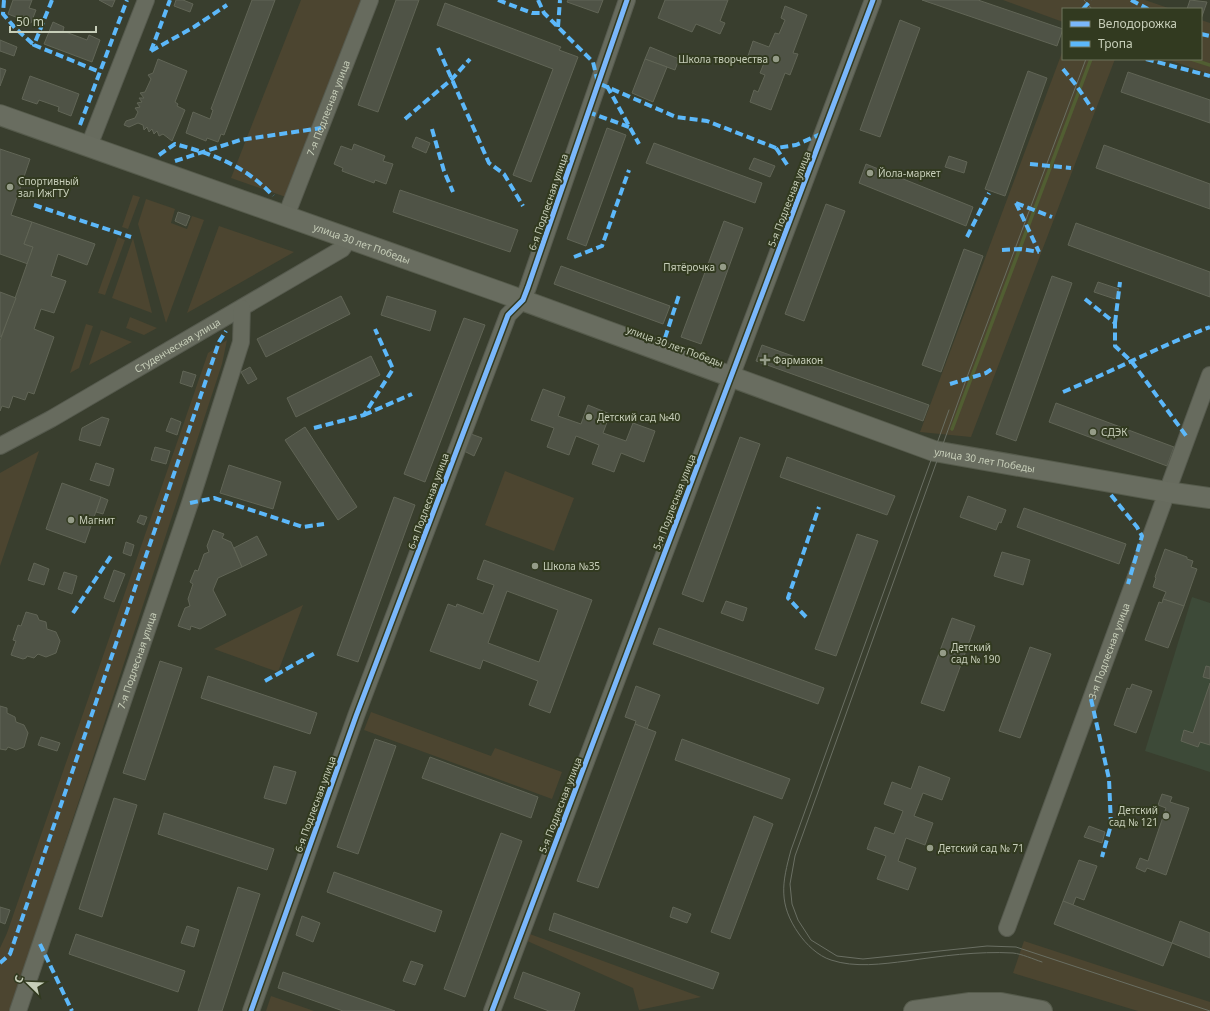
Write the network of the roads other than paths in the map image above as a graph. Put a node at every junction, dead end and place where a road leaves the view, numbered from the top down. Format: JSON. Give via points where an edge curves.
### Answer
{"nodes":[{"id":1,"x":146,"y":0,"type":"edge"},
{"id":2,"x":370,"y":0,"type":"edge"},
{"id":3,"x":627,"y":0,"type":"edge"},
{"id":4,"x":873,"y":0,"type":"edge"},
{"id":5,"x":0,"y":115,"type":"edge"},
{"id":6,"x":89,"y":146,"type":"junction"},
{"id":7,"x":286,"y":216,"type":"junction"},
{"id":8,"x":350,"y":238,"type":"junction"},
{"id":9,"x":522,"y":300,"type":"junction"},
{"id":10,"x":242,"y":308,"type":"junction"},
{"id":11,"x":1210,"y":375,"type":"edge"},
{"id":12,"x":732,"y":377,"type":"junction"},
{"id":13,"x":0,"y":446,"type":"edge"},
{"id":14,"x":1167,"y":492,"type":"junction"},
{"id":15,"x":1210,"y":498,"type":"edge"},
{"id":16,"x":1007,"y":928,"type":"dead end"},
{"id":17,"x":18,"y":1011,"type":"edge"},
{"id":18,"x":251,"y":1011,"type":"edge"},
{"id":19,"x":492,"y":1011,"type":"edge"},
{"id":20,"x":914,"y":1011,"type":"edge"},
{"id":21,"x":1042,"y":1011,"type":"edge"}],
"edges":[{"from":1,"to":6,"type":"street"},
{"from":2,"to":7,"type":"street","name":"7-я Подлесная улица"},
{"from":3,"to":9,"type":"street","name":"6-я Подлесная улица"},
{"from":4,"to":12,"type":"street","name":"5-я Подлесная улица"},
{"from":5,"to":6,"type":"main road","name":"улица 30 лет Победы"},
{"from":6,"to":7,"type":"main road","name":"улица 30 лет Победы"},
{"from":7,"to":8,"type":"main road","name":"улица 30 лет Победы"},
{"from":8,"to":9,"type":"main road","name":"улица 30 лет Победы"},
{"from":8,"to":10,"type":"street","name":"Студенческая улица","via":[[342,249]]},
{"from":9,"to":12,"type":"main road","name":"улица 30 лет Победы"},
{"from":9,"to":18,"type":"street","name":"6-я Подлесная улица","via":[[508,314],[359,709]]},
{"from":10,"to":13,"type":"street","name":"Студенческая улица"},
{"from":10,"to":17,"type":"street","name":"7-я Подлесная улица","via":[[241,342]]},
{"from":11,"to":14,"type":"street","name":"3-я Подлесная улица"},
{"from":12,"to":14,"type":"main road","name":"улица 30 лет Победы","via":[[934,451]]},
{"from":12,"to":19,"type":"street","name":"5-я Подлесная улица"},
{"from":14,"to":15,"type":"main road","name":"улица 30 лет Победы"},
{"from":14,"to":16,"type":"street","name":"3-я Подлесная улица"},
{"from":20,"to":21,"type":"main road","via":[[948,1005],[1001,1003]]}]}
